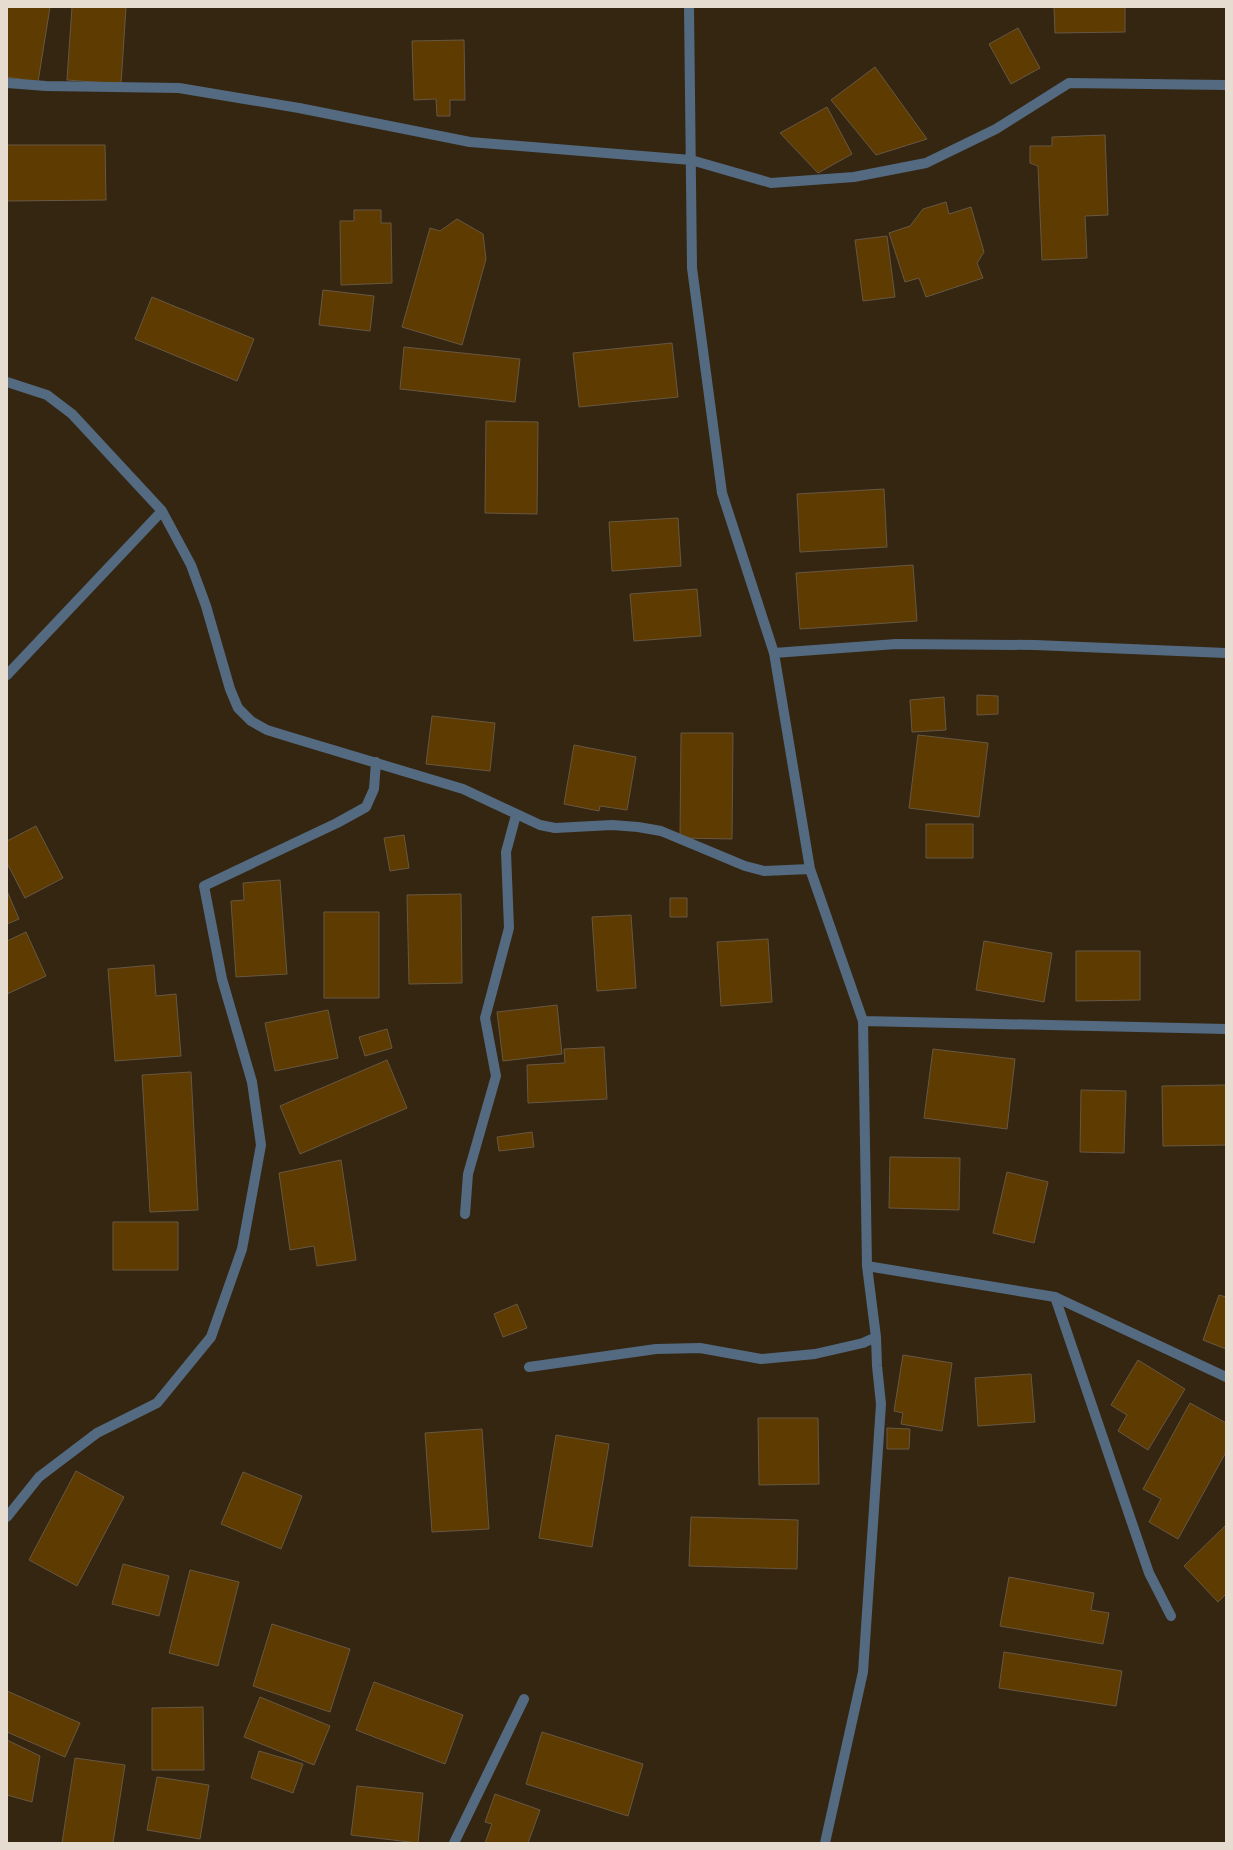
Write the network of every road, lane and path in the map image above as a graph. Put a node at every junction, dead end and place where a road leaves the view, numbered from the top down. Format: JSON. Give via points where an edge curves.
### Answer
{"nodes":[{"id":1,"x":689,"y":7,"type":"edge"},
{"id":2,"x":7,"y":83,"type":"edge"},
{"id":3,"x":1226,"y":84,"type":"edge"},
{"id":4,"x":691,"y":160,"type":"junction"},
{"id":5,"x":7,"y":382,"type":"edge"},
{"id":6,"x":162,"y":511,"type":"junction"},
{"id":7,"x":774,"y":652,"type":"junction"},
{"id":8,"x":1226,"y":652,"type":"edge"},
{"id":9,"x":7,"y":675,"type":"edge"},
{"id":10,"x":376,"y":762,"type":"junction"},
{"id":11,"x":516,"y":815,"type":"junction"},
{"id":12,"x":810,"y":869,"type":"junction"},
{"id":13,"x":864,"y":1021,"type":"junction"},
{"id":14,"x":1226,"y":1029,"type":"edge"},
{"id":15,"x":465,"y":1214,"type":"dead end"},
{"id":16,"x":868,"y":1266,"type":"junction"},
{"id":17,"x":1055,"y":1297,"type":"junction"},
{"id":18,"x":876,"y":1336,"type":"junction"},
{"id":19,"x":528,"y":1368,"type":"dead end"},
{"id":20,"x":1226,"y":1377,"type":"edge"},
{"id":21,"x":7,"y":1517,"type":"edge"},
{"id":22,"x":1171,"y":1616,"type":"dead end"},
{"id":23,"x":524,"y":1699,"type":"dead end"},
{"id":24,"x":454,"y":1843,"type":"edge"},
{"id":25,"x":825,"y":1843,"type":"edge"}],
"edges":[{"from":1,"to":4,"type":"street"},
{"from":2,"to":4,"type":"street","via":[[179,88],[299,108],[470,142]]},
{"from":3,"to":4,"type":"street","via":[[1069,83],[996,129],[926,163],[854,177],[771,183]]},
{"from":4,"to":7,"type":"street","via":[[692,268],[722,493]]},
{"from":5,"to":6,"type":"street","via":[[47,395],[72,414]]},
{"from":6,"to":9,"type":"street"},
{"from":6,"to":10,"type":"street","via":[[191,565],[238,708],[251,721],[267,730]]},
{"from":7,"to":8,"type":"street","via":[[896,644]]},
{"from":7,"to":12,"type":"street"},
{"from":10,"to":11,"type":"street","via":[[463,788]]},
{"from":10,"to":21,"type":"street","via":[[374,789],[366,807],[204,886],[222,980],[252,1082],[261,1145],[242,1249],[211,1337],[157,1403],[97,1433],[39,1477]]},
{"from":11,"to":12,"type":"street","via":[[540,826],[555,828],[612,825],[661,831],[745,866],[764,871]]},
{"from":11,"to":15,"type":"street","via":[[506,852],[509,928],[485,1018],[496,1076],[468,1174]]},
{"from":12,"to":13,"type":"street"},
{"from":13,"to":14,"type":"street"},
{"from":13,"to":16,"type":"street"},
{"from":16,"to":17,"type":"street"},
{"from":16,"to":18,"type":"street"},
{"from":17,"to":20,"type":"street"},
{"from":17,"to":22,"type":"street","via":[[1149,1573]]},
{"from":18,"to":19,"type":"street","via":[[863,1343],[815,1354],[762,1359],[700,1348],[656,1349]]},
{"from":18,"to":25,"type":"street","via":[[881,1404],[863,1672]]},
{"from":23,"to":24,"type":"street"}]}
